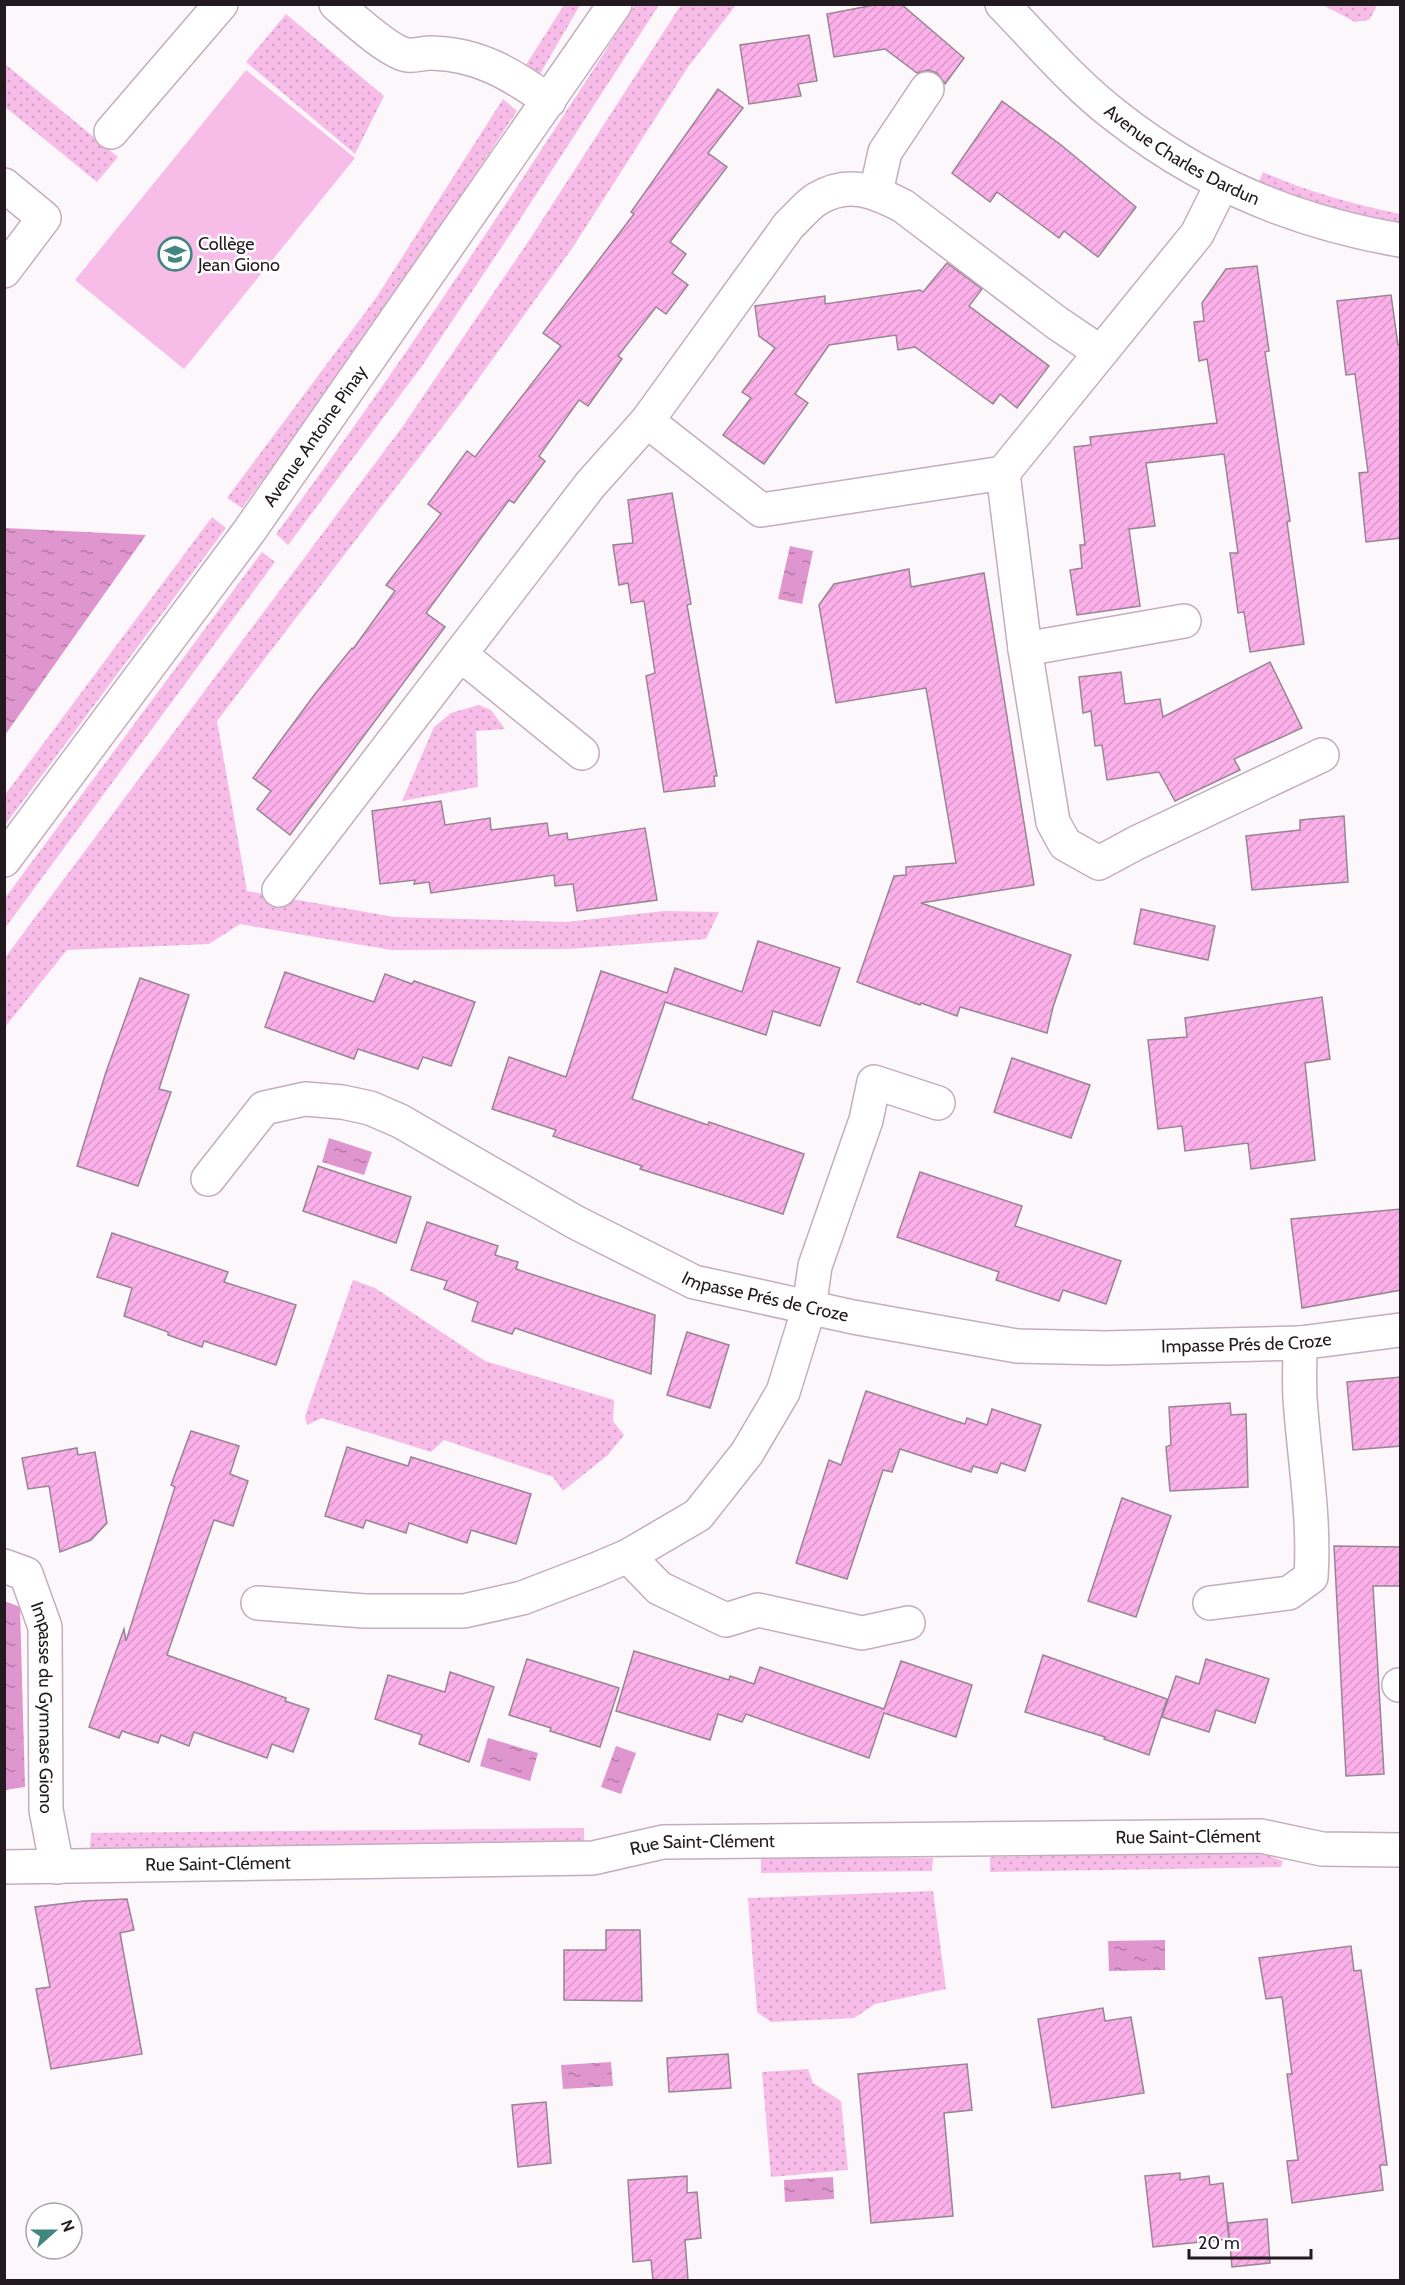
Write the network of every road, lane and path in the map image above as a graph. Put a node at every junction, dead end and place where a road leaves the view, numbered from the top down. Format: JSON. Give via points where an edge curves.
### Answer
{"nodes":[{"id":1,"x":221,"y":4,"type":"edge"},
{"id":2,"x":336,"y":4,"type":"edge"},
{"id":3,"x":615,"y":4,"type":"edge"},
{"id":4,"x":1002,"y":4,"type":"edge"},
{"id":5,"x":927,"y":89,"type":"dead end"},
{"id":6,"x":549,"y":100,"type":"junction"},
{"id":7,"x":111,"y":132,"type":"dead end"},
{"id":8,"x":1222,"y":184,"type":"junction"},
{"id":9,"x":4,"y":185,"type":"edge"},
{"id":10,"x":876,"y":192,"type":"junction"},
{"id":11,"x":1401,"y":240,"type":"edge"},
{"id":12,"x":4,"y":271,"type":"edge"},
{"id":13,"x":1100,"y":352,"type":"junction"},
{"id":14,"x":647,"y":421,"type":"junction"},
{"id":15,"x":1003,"y":473,"type":"junction"},
{"id":16,"x":1184,"y":621,"type":"dead end"},
{"id":17,"x":1024,"y":649,"type":"junction"},
{"id":18,"x":460,"y":654,"type":"junction"},
{"id":19,"x":582,"y":753,"type":"dead end"},
{"id":20,"x":1322,"y":755,"type":"dead end"},
{"id":21,"x":4,"y":861,"type":"edge"},
{"id":22,"x":279,"y":890,"type":"dead end"},
{"id":23,"x":938,"y":1103,"type":"dead end"},
{"id":24,"x":208,"y":1179,"type":"dead end"},
{"id":25,"x":809,"y":1308,"type":"junction"},
{"id":26,"x":1401,"y":1330,"type":"edge"},
{"id":27,"x":1300,"y":1343,"type":"junction"},
{"id":28,"x":628,"y":1556,"type":"junction"},
{"id":29,"x":4,"y":1566,"type":"edge"},
{"id":30,"x":258,"y":1603,"type":"dead end"},
{"id":31,"x":1210,"y":1603,"type":"dead end"},
{"id":32,"x":908,"y":1623,"type":"dead end"},
{"id":33,"x":1401,"y":1851,"type":"edge"},
{"id":34,"x":4,"y":1867,"type":"edge"},
{"id":35,"x":57,"y":1867,"type":"junction"}],
"edges":[{"from":1,"to":7,"type":"street"},
{"from":2,"to":6,"type":"street","via":[[383,43],[407,55],[466,57],[508,73]]},
{"from":3,"to":6,"type":"street","name":"Avenue Antoine Pinay"},
{"from":4,"to":8,"type":"street","name":"Avenue Charles Dardun","via":[[1115,116]]},
{"from":5,"to":10,"type":"street","via":[[885,152]]},
{"from":6,"to":21,"type":"street","name":"Avenue Antoine Pinay","via":[[250,530]]},
{"from":8,"to":11,"type":"street","name":"Avenue Charles Dardun","via":[[1310,219]]},
{"from":8,"to":13,"type":"street","via":[[1197,234]]},
{"from":9,"to":12,"type":"street","via":[[44,218]]},
{"from":10,"to":13,"type":"street","via":[[903,206]]},
{"from":10,"to":14,"type":"street","via":[[844,188],[816,199],[789,225]]},
{"from":13,"to":15,"type":"street"},
{"from":14,"to":15,"type":"street","via":[[761,510]]},
{"from":14,"to":18,"type":"street","via":[[590,485]]},
{"from":15,"to":17,"type":"street"},
{"from":16,"to":17,"type":"street"},
{"from":17,"to":20,"type":"street","via":[[1053,822],[1065,844],[1099,863]]},
{"from":18,"to":19,"type":"street"},
{"from":18,"to":22,"type":"street"},
{"from":23,"to":25,"type":"street","via":[[874,1082],[866,1120],[815,1266]]},
{"from":24,"to":25,"type":"street","name":"Impasse Prés de Croze","via":[[264,1108],[305,1099],[370,1108],[400,1121],[530,1198],[694,1282]]},
{"from":25,"to":27,"type":"street","name":"Impasse Prés de Croze","via":[[1017,1346]]},
{"from":25,"to":28,"type":"street","via":[[783,1392],[747,1453],[698,1515]]},
{"from":26,"to":27,"type":"street","name":"Impasse Prés de Croze"},
{"from":27,"to":31,"type":"street","via":[[1300,1398],[1313,1547],[1311,1577],[1289,1593]]},
{"from":28,"to":30,"type":"street","via":[[522,1598],[464,1611],[365,1611]]},
{"from":28,"to":32,"type":"street","via":[[659,1588],[726,1620],[758,1610],[862,1633]]},
{"from":29,"to":35,"type":"street","name":"Impasse du Gymnase Giono","via":[[26,1574],[45,1628],[46,1810]]},
{"from":33,"to":35,"type":"street","name":"Rue Saint-Clément","via":[[1322,1849],[1261,1836],[663,1842],[593,1858]]},
{"from":34,"to":35,"type":"street","name":"Rue Saint-Clément"}]}
